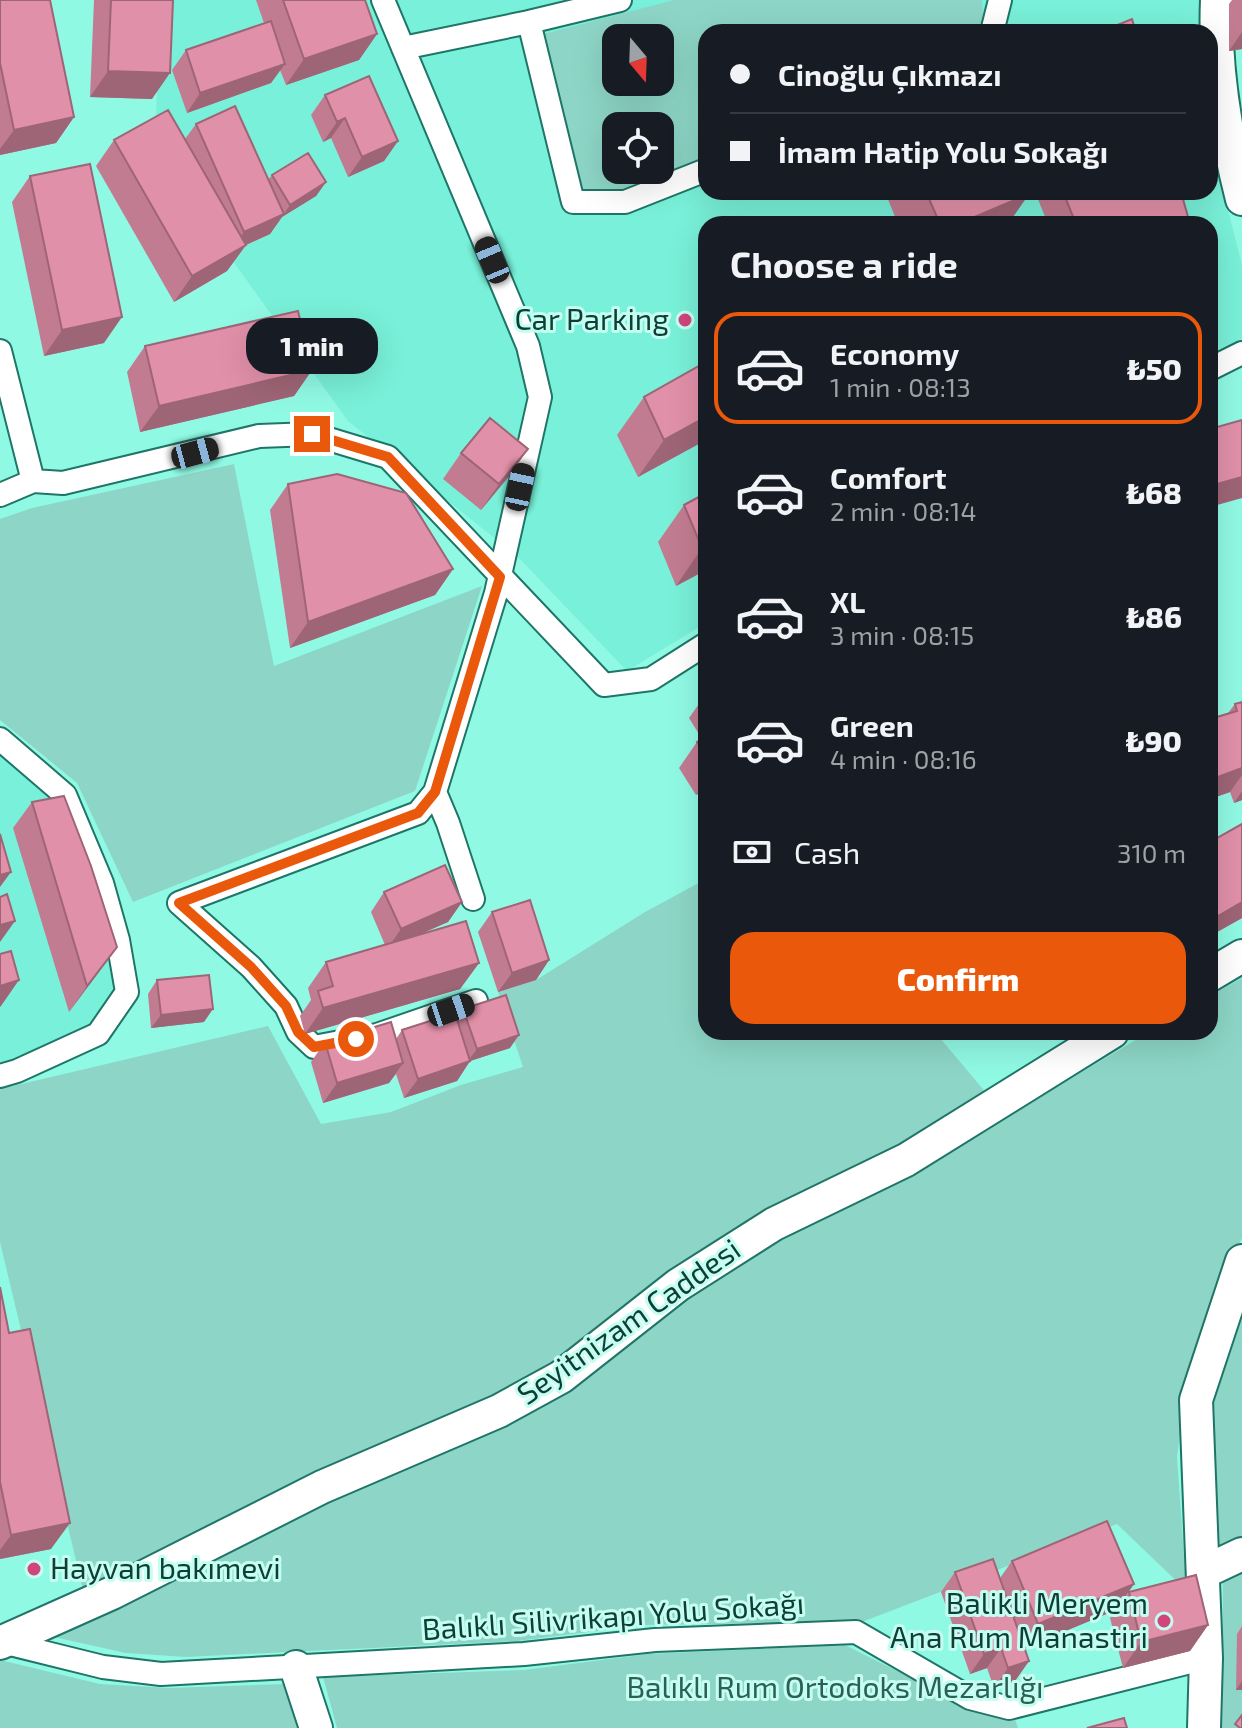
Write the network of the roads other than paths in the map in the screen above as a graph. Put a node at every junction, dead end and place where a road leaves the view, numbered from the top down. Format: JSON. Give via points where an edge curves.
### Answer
{"nodes":[{"id":1,"x":383,"y":0,"type":"edge"},
{"id":2,"x":620,"y":0,"type":"edge"},
{"id":3,"x":1000,"y":0,"type":"edge"},
{"id":4,"x":1217,"y":0,"type":"edge"},
{"id":5,"x":529,"y":22,"type":"junction"},
{"id":6,"x":994,"y":24,"type":"edge"},
{"id":7,"x":1216,"y":24,"type":"edge"},
{"id":8,"x":1218,"y":32,"type":"edge"},
{"id":9,"x":403,"y":48,"type":"junction"},
{"id":10,"x":1231,"y":66,"type":"edge"},
{"id":11,"x":698,"y":173,"type":"edge"},
{"id":12,"x":1242,"y":199,"type":"edge"},
{"id":13,"x":0,"y":351,"type":"edge"},
{"id":14,"x":1242,"y":353,"type":"edge"},
{"id":15,"x":1218,"y":365,"type":"edge"},
{"id":16,"x":33,"y":481,"type":"junction"},
{"id":17,"x":0,"y":495,"type":"edge"},
{"id":18,"x":500,"y":577,"type":"junction"},
{"id":19,"x":698,"y":649,"type":"edge"},
{"id":20,"x":0,"y":739,"type":"edge"},
{"id":21,"x":435,"y":792,"type":"junction"},
{"id":22,"x":473,"y":899,"type":"dead end"},
{"id":23,"x":1242,"y":956,"type":"edge"},
{"id":24,"x":1218,"y":970,"type":"edge"},
{"id":25,"x":476,"y":1001,"type":"edge"},
{"id":26,"x":1099,"y":1040,"type":"edge"},
{"id":27,"x":0,"y":1076,"type":"edge"},
{"id":28,"x":1242,"y":1261,"type":"edge"},
{"id":29,"x":1242,"y":1554,"type":"edge"},
{"id":30,"x":1204,"y":1572,"type":"junction"},
{"id":31,"x":1,"y":1642,"type":"edge"},
{"id":32,"x":1206,"y":1658,"type":"junction"},
{"id":33,"x":296,"y":1667,"type":"junction"},
{"id":34,"x":316,"y":1728,"type":"edge"},
{"id":35,"x":1204,"y":1728,"type":"edge"}],
"edges":[{"from":1,"to":9,"type":"street"},
{"from":2,"to":5,"type":"street"},
{"from":3,"to":6,"type":"street"},
{"from":4,"to":7,"type":"main road"},
{"from":5,"to":9,"type":"street"},
{"from":5,"to":11,"type":"street","via":[[573,202],[625,202]]},
{"from":8,"to":10,"type":"main road"},
{"from":9,"to":18,"type":"street","via":[[528,346],[540,397]]},
{"from":10,"to":12,"type":"main road","via":[[1234,168]]},
{"from":13,"to":16,"type":"street"},
{"from":14,"to":15,"type":"street"},
{"from":16,"to":17,"type":"street"},
{"from":16,"to":18,"type":"street","via":[[63,483],[259,436],[312,434],[388,457]]},
{"from":18,"to":19,"type":"street","via":[[604,685],[651,679]]},
{"from":18,"to":21,"type":"street"},
{"from":20,"to":27,"type":"street","via":[[65,795],[102,883],[127,992],[98,1034]]},
{"from":21,"to":22,"type":"street"},
{"from":21,"to":25,"type":"street","via":[[418,813],[179,903],[251,967],[314,1047],[377,1035]]},
{"from":23,"to":24,"type":"main road"},
{"from":26,"to":31,"type":"main road","name":"Seyitnizam Caddesi","via":[[906,1160],[774,1224],[678,1285],[561,1377],[499,1411],[322,1487],[112,1593]]},
{"from":28,"to":30,"type":"main road","via":[[1196,1400]]},
{"from":29,"to":30,"type":"main road"},
{"from":30,"to":32,"type":"main road"},
{"from":31,"to":33,"type":"street","name":"Balıklı Silivrikapı Yolu Sokağı","via":[[103,1667],[161,1674]]},
{"from":32,"to":33,"type":"street","name":"Balıklı Silivrikapı Yolu Sokağı","via":[[1009,1708],[970,1698],[856,1632],[655,1640],[524,1654]]},
{"from":32,"to":35,"type":"main road"},
{"from":33,"to":34,"type":"main road"}]}
